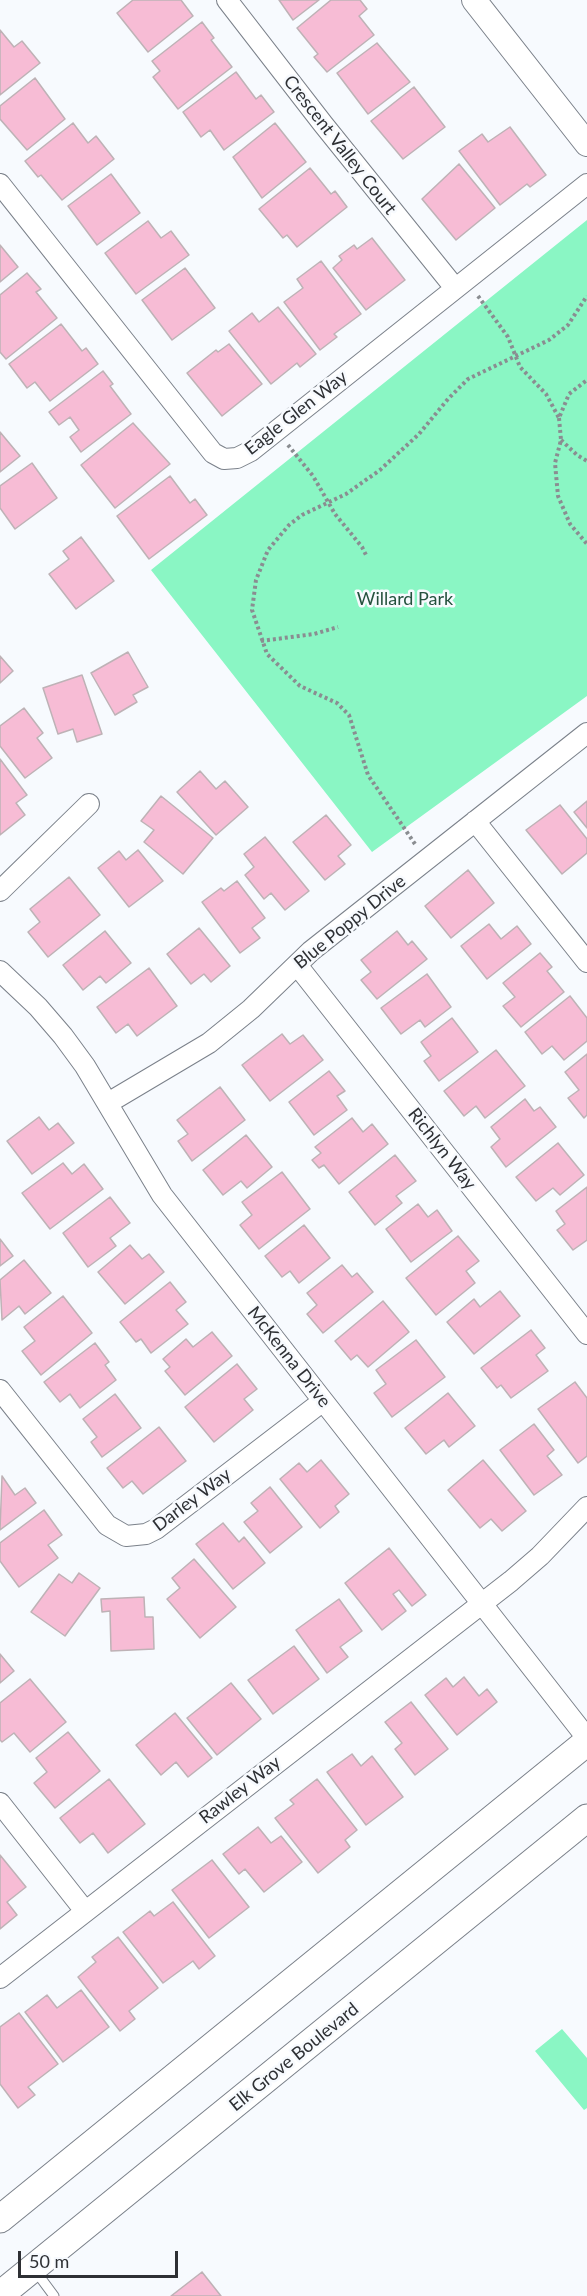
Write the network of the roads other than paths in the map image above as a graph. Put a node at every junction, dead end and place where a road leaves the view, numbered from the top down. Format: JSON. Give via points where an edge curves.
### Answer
{"nodes":[{"id":1,"x":227,"y":0,"type":"edge"},
{"id":2,"x":474,"y":0,"type":"edge"},
{"id":3,"x":587,"y":144,"type":"edge"},
{"id":4,"x":0,"y":184,"type":"edge"},
{"id":5,"x":587,"y":184,"type":"edge"},
{"id":6,"x":464,"y":288,"type":"junction"},
{"id":7,"x":587,"y":733,"type":"edge"},
{"id":8,"x":89,"y":804,"type":"dead end"},
{"id":9,"x":475,"y":821,"type":"junction"},
{"id":10,"x":0,"y":891,"type":"edge"},
{"id":11,"x":587,"y":962,"type":"edge"},
{"id":12,"x":297,"y":964,"type":"junction"},
{"id":13,"x":0,"y":971,"type":"edge"},
{"id":14,"x":108,"y":1103,"type":"junction"},
{"id":15,"x":587,"y":1334,"type":"edge"},
{"id":16,"x":0,"y":1390,"type":"edge"},
{"id":17,"x":323,"y":1401,"type":"junction"},
{"id":18,"x":587,"y":1507,"type":"edge"},
{"id":19,"x":482,"y":1603,"type":"junction"},
{"id":20,"x":587,"y":1738,"type":"edge"},
{"id":21,"x":587,"y":1742,"type":"edge"},
{"id":22,"x":0,"y":1803,"type":"edge"},
{"id":23,"x":587,"y":1818,"type":"edge"},
{"id":24,"x":85,"y":1911,"type":"junction"},
{"id":25,"x":0,"y":1978,"type":"edge"},
{"id":26,"x":0,"y":2218,"type":"edge"},
{"id":27,"x":34,"y":2269,"type":"junction"},
{"id":28,"x":0,"y":2295,"type":"edge"},
{"id":29,"x":54,"y":2296,"type":"edge"}],
"edges":[{"from":1,"to":6,"type":"street","name":"Crescent Valley Court"},
{"from":2,"to":3,"type":"street"},
{"from":4,"to":6,"type":"street","name":"Eagle Glen Way","via":[[213,453],[224,459],[251,451]]},
{"from":5,"to":6,"type":"street","name":"Eagle Glen Way"},
{"from":7,"to":9,"type":"street","name":"Blue Poppy Drive"},
{"from":8,"to":10,"type":"street"},
{"from":9,"to":11,"type":"street"},
{"from":9,"to":12,"type":"street","name":"Blue Poppy Drive"},
{"from":12,"to":14,"type":"street","name":"Blue Poppy Drive","via":[[209,1043]]},
{"from":12,"to":15,"type":"street","name":"Richlyn Way"},
{"from":13,"to":14,"type":"street","name":"McKenna Drive","via":[[63,1036]]},
{"from":14,"to":17,"type":"street","name":"McKenna Drive","via":[[162,1195]]},
{"from":16,"to":17,"type":"street","name":"Darley Way","via":[[107,1525],[126,1536],[146,1534],[156,1528]]},
{"from":17,"to":19,"type":"street","name":"McKenna Drive"},
{"from":18,"to":19,"type":"street","via":[[540,1556]]},
{"from":19,"to":20,"type":"street","name":"McKenna Drive"},
{"from":19,"to":24,"type":"street","name":"Rawley Way"},
{"from":21,"to":26,"type":"main road"},
{"from":22,"to":24,"type":"street"},
{"from":23,"to":27,"type":"main road","name":"Elk Grove Boulevard"},
{"from":24,"to":25,"type":"street","name":"Rawley Way"},
{"from":27,"to":28,"type":"main road","name":"Elk Grove Boulevard"},
{"from":27,"to":29,"type":"lane"}]}
